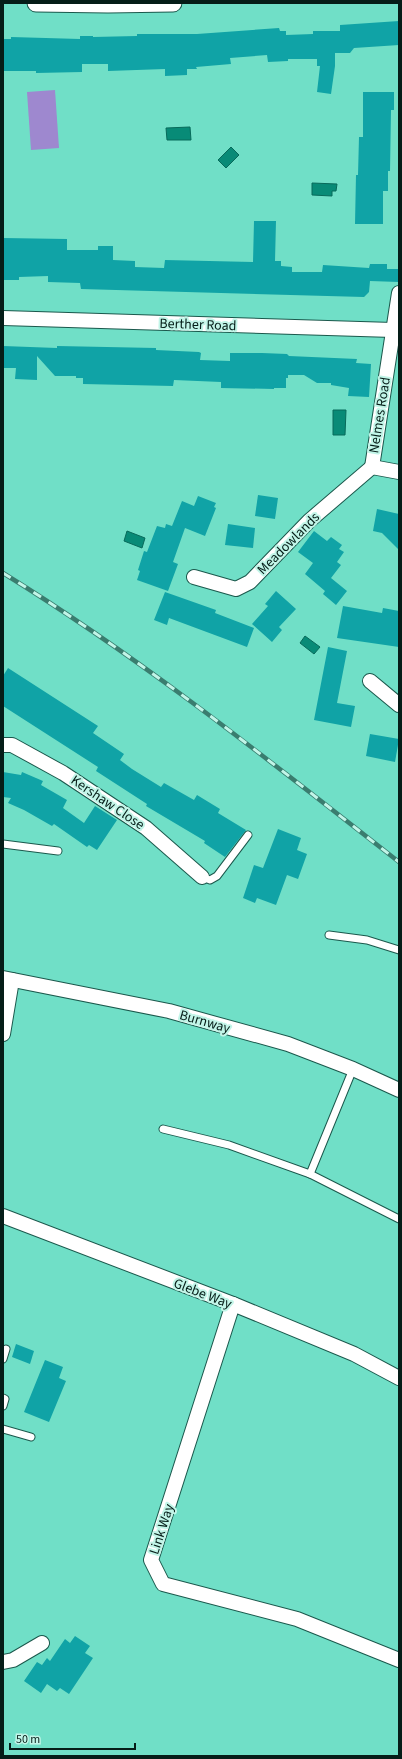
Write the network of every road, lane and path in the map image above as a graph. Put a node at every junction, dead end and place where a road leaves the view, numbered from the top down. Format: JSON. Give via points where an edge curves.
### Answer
{"nodes":[{"id":1,"x":36,"y":3,"type":"edge"},
{"id":2,"x":173,"y":3,"type":"edge"},
{"id":3,"x":108,"y":4,"type":"edge"},
{"id":4,"x":399,"y":293,"type":"edge"},
{"id":5,"x":3,"y":318,"type":"edge"},
{"id":6,"x":392,"y":330,"type":"junction"},
{"id":7,"x":372,"y":466,"type":"junction"},
{"id":8,"x":399,"y":472,"type":"edge"},
{"id":9,"x":194,"y":577,"type":"dead end"},
{"id":10,"x":370,"y":681,"type":"dead end"},
{"id":11,"x":399,"y":705,"type":"edge"},
{"id":12,"x":3,"y":745,"type":"edge"},
{"id":13,"x":248,"y":835,"type":"dead end"},
{"id":14,"x":3,"y":844,"type":"edge"},
{"id":15,"x":58,"y":851,"type":"dead end"},
{"id":16,"x":202,"y":877,"type":"joint"},
{"id":17,"x":329,"y":935,"type":"dead end"},
{"id":18,"x":399,"y":950,"type":"edge"},
{"id":19,"x":8,"y":979,"type":"edge"},
{"id":20,"x":3,"y":1034,"type":"edge"},
{"id":21,"x":353,"y":1069,"type":"junction"},
{"id":22,"x":399,"y":1090,"type":"edge"},
{"id":23,"x":163,"y":1129,"type":"dead end"},
{"id":24,"x":310,"y":1174,"type":"junction"},
{"id":25,"x":3,"y":1216,"type":"edge"},
{"id":26,"x":399,"y":1219,"type":"edge"},
{"id":27,"x":233,"y":1304,"type":"junction"},
{"id":28,"x":6,"y":1349,"type":"dead end"},
{"id":29,"x":3,"y":1360,"type":"edge"},
{"id":30,"x":399,"y":1378,"type":"edge"},
{"id":31,"x":3,"y":1398,"type":"edge"},
{"id":32,"x":3,"y":1406,"type":"edge"},
{"id":33,"x":3,"y":1429,"type":"edge"},
{"id":34,"x":31,"y":1437,"type":"dead end"},
{"id":35,"x":42,"y":1644,"type":"dead end"},
{"id":36,"x":399,"y":1660,"type":"edge"},
{"id":37,"x":3,"y":1662,"type":"edge"}],
"edges":[{"from":1,"to":3,"type":"street"},
{"from":2,"to":3,"type":"street"},
{"from":4,"to":6,"type":"street","name":"Nelmes Road"},
{"from":5,"to":6,"type":"street","name":"Berther Road"},
{"from":6,"to":7,"type":"street","name":"Nelmes Road"},
{"from":7,"to":8,"type":"street"},
{"from":7,"to":9,"type":"street","name":"Meadowlands","via":[[309,521],[250,582],[236,589]]},
{"from":10,"to":11,"type":"street"},
{"from":12,"to":16,"type":"street","name":"Kershaw Close","via":[[12,745],[70,777],[146,828]]},
{"from":13,"to":16,"type":"lane","via":[[217,876],[210,880]]},
{"from":14,"to":15,"type":"lane"},
{"from":17,"to":18,"type":"lane","via":[[367,940]]},
{"from":19,"to":20,"type":"street"},
{"from":19,"to":21,"type":"street","name":"Burnway","via":[[168,1011],[288,1044]]},
{"from":21,"to":22,"type":"street","name":"Burnway"},
{"from":21,"to":24,"type":"lane"},
{"from":23,"to":24,"type":"lane","via":[[229,1145]]},
{"from":24,"to":26,"type":"lane"},
{"from":25,"to":27,"type":"street","name":"Glebe Way"},
{"from":27,"to":30,"type":"street","name":"Glebe Way","via":[[354,1354]]},
{"from":27,"to":36,"type":"street","name":"Link Way","via":[[151,1560],[163,1584],[297,1619]]},
{"from":28,"to":29,"type":"lane"},
{"from":31,"to":32,"type":"lane"},
{"from":33,"to":34,"type":"lane"},
{"from":35,"to":37,"type":"street","via":[[13,1660]]}]}
